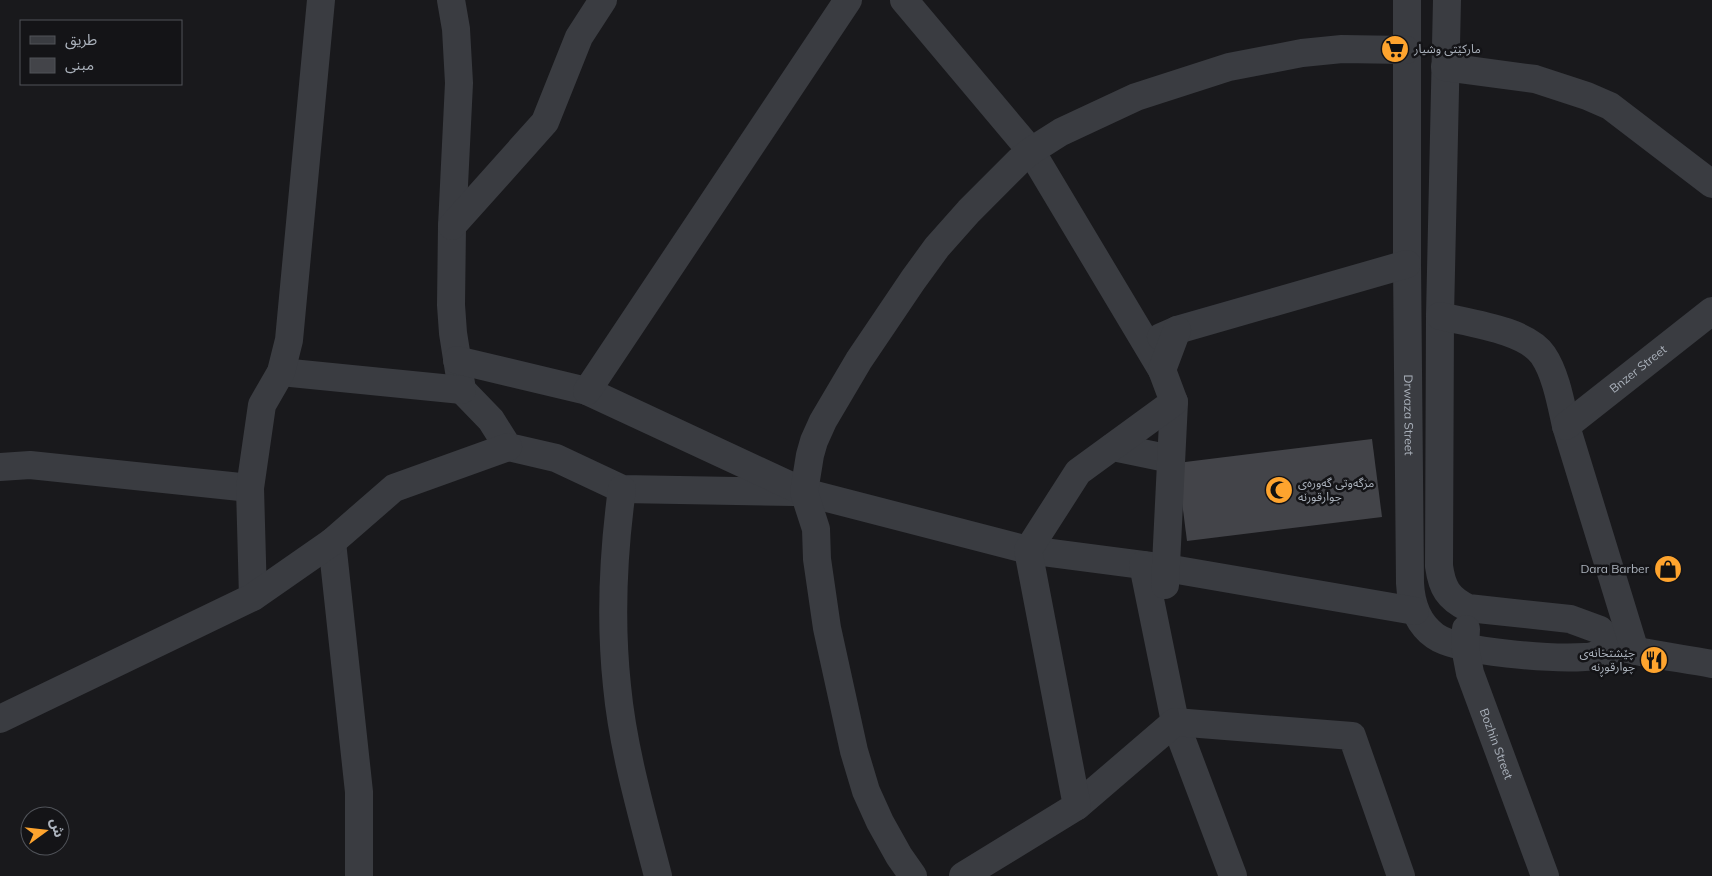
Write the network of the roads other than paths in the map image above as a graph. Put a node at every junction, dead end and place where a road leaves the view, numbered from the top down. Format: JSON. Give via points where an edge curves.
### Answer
{"nodes":[{"id":1,"x":321,"y":0,"type":"edge"},
{"id":2,"x":451,"y":0,"type":"edge"},
{"id":3,"x":603,"y":0,"type":"edge"},
{"id":4,"x":848,"y":0,"type":"edge"},
{"id":5,"x":904,"y":0,"type":"edge"},
{"id":6,"x":1407,"y":0,"type":"edge"},
{"id":7,"x":1447,"y":0,"type":"edge"},
{"id":8,"x":1406,"y":50,"type":"junction"},
{"id":9,"x":1445,"y":67,"type":"junction"},
{"id":10,"x":1031,"y":151,"type":"junction"},
{"id":11,"x":1712,"y":184,"type":"edge"},
{"id":12,"x":452,"y":226,"type":"junction"},
{"id":13,"x":1407,"y":264,"type":"junction"},
{"id":14,"x":1712,"y":311,"type":"edge"},
{"id":15,"x":1440,"y":316,"type":"junction"},
{"id":16,"x":1177,"y":330,"type":"junction"},
{"id":17,"x":1147,"y":343,"type":"junction"},
{"id":18,"x":457,"y":360,"type":"junction"},
{"id":19,"x":1162,"y":370,"type":"junction"},
{"id":20,"x":282,"y":372,"type":"junction"},
{"id":21,"x":462,"y":390,"type":"junction"},
{"id":22,"x":587,"y":391,"type":"junction"},
{"id":23,"x":1174,"y":402,"type":"junction"},
{"id":24,"x":1566,"y":426,"type":"junction"},
{"id":25,"x":508,"y":446,"type":"junction"},
{"id":26,"x":1112,"y":446,"type":"junction"},
{"id":27,"x":1171,"y":459,"type":"junction"},
{"id":28,"x":0,"y":467,"type":"edge"},
{"id":29,"x":250,"y":488,"type":"junction"},
{"id":30,"x":622,"y":489,"type":"junction"},
{"id":31,"x":804,"y":492,"type":"junction"},
{"id":32,"x":332,"y":542,"type":"junction"},
{"id":33,"x":1028,"y":550,"type":"junction"},
{"id":34,"x":1154,"y":566,"type":"junction"},
{"id":35,"x":253,"y":597,"type":"junction"},
{"id":36,"x":1468,"y":608,"type":"junction"},
{"id":37,"x":1415,"y":612,"type":"junction"},
{"id":38,"x":1465,"y":647,"type":"junction"},
{"id":39,"x":1626,"y":650,"type":"junction"},
{"id":40,"x":1712,"y":664,"type":"edge"},
{"id":41,"x":0,"y":719,"type":"edge"},
{"id":42,"x":1174,"y":722,"type":"junction"},
{"id":43,"x":1077,"y":806,"type":"junction"},
{"id":44,"x":359,"y":876,"type":"edge"},
{"id":45,"x":658,"y":876,"type":"edge"},
{"id":46,"x":913,"y":876,"type":"edge"},
{"id":47,"x":963,"y":876,"type":"edge"},
{"id":48,"x":1233,"y":876,"type":"edge"},
{"id":49,"x":1401,"y":876,"type":"edge"},
{"id":50,"x":1545,"y":876,"type":"edge"}],
"edges":[{"from":1,"to":20,"type":"street","via":[[288,340]]},
{"from":2,"to":12,"type":"street","via":[[459,83]]},
{"from":3,"to":12,"type":"street","via":[[578,37],[545,122]]},
{"from":4,"to":22,"type":"street"},
{"from":5,"to":10,"type":"street"},
{"from":6,"to":8,"type":"street","name":"Drwaza Street"},
{"from":7,"to":9,"type":"street"},
{"from":8,"to":10,"type":"street","via":[[1342,49],[1228,67],[1136,97],[1081,122]]},
{"from":8,"to":13,"type":"street","name":"Drwaza Street"},
{"from":9,"to":11,"type":"street","via":[[1535,79],[1588,96],[1610,106]]},
{"from":9,"to":15,"type":"street"},
{"from":10,"to":17,"type":"street"},
{"from":10,"to":31,"type":"street","via":[[937,247],[859,360],[814,441]]},
{"from":12,"to":18,"type":"street","via":[[451,305]]},
{"from":13,"to":16,"type":"street"},
{"from":13,"to":37,"type":"street","name":"Drwaza Street","via":[[1410,583]]},
{"from":14,"to":24,"type":"street","name":"Bnzer Street"},
{"from":15,"to":24,"type":"street","via":[[1510,333],[1529,342],[1543,355],[1550,370]]},
{"from":15,"to":36,"type":"street","via":[[1439,566],[1446,592]]},
{"from":16,"to":17,"type":"street"},
{"from":16,"to":19,"type":"street"},
{"from":17,"to":19,"type":"street"},
{"from":18,"to":21,"type":"street"},
{"from":18,"to":22,"type":"street"},
{"from":19,"to":23,"type":"street"},
{"from":20,"to":21,"type":"street"},
{"from":20,"to":29,"type":"street","via":[[262,405]]},
{"from":21,"to":25,"type":"street","via":[[491,420]]},
{"from":22,"to":31,"type":"street"},
{"from":23,"to":26,"type":"street"},
{"from":23,"to":27,"type":"street"},
{"from":24,"to":39,"type":"street"},
{"from":25,"to":30,"type":"street","via":[[556,458]]},
{"from":25,"to":32,"type":"street","via":[[394,488]]},
{"from":26,"to":27,"type":"street"},
{"from":26,"to":33,"type":"street","via":[[1078,472]]},
{"from":27,"to":34,"type":"street"},
{"from":28,"to":29,"type":"street","via":[[30,465]]},
{"from":29,"to":35,"type":"street"},
{"from":30,"to":31,"type":"street"},
{"from":30,"to":45,"type":"street","via":[[612,593],[617,688],[631,766]]},
{"from":31,"to":33,"type":"street"},
{"from":31,"to":46,"type":"street","via":[[816,529],[827,628],[854,751],[880,822]]},
{"from":32,"to":35,"type":"street"},
{"from":32,"to":44,"type":"street","via":[[359,792]]},
{"from":33,"to":34,"type":"street"},
{"from":33,"to":43,"type":"street"},
{"from":34,"to":37,"type":"street"},
{"from":34,"to":42,"type":"street","via":[[1161,656]]},
{"from":35,"to":41,"type":"street"},
{"from":36,"to":38,"type":"street","name":"Bozhin Street"},
{"from":36,"to":39,"type":"street","via":[[1570,619],[1600,630]]},
{"from":37,"to":38,"type":"street","name":"Drwaza Street","via":[[1435,636]]},
{"from":38,"to":39,"type":"street","name":"Drwaza Street","via":[[1522,655],[1571,657]]},
{"from":38,"to":50,"type":"street","name":"Bozhin Street","via":[[1470,673]]},
{"from":39,"to":40,"type":"street","name":"Drwaza Street"},
{"from":42,"to":43,"type":"street"},
{"from":42,"to":48,"type":"street"},
{"from":42,"to":49,"type":"street","via":[[1352,736]]},
{"from":43,"to":47,"type":"street"}]}
